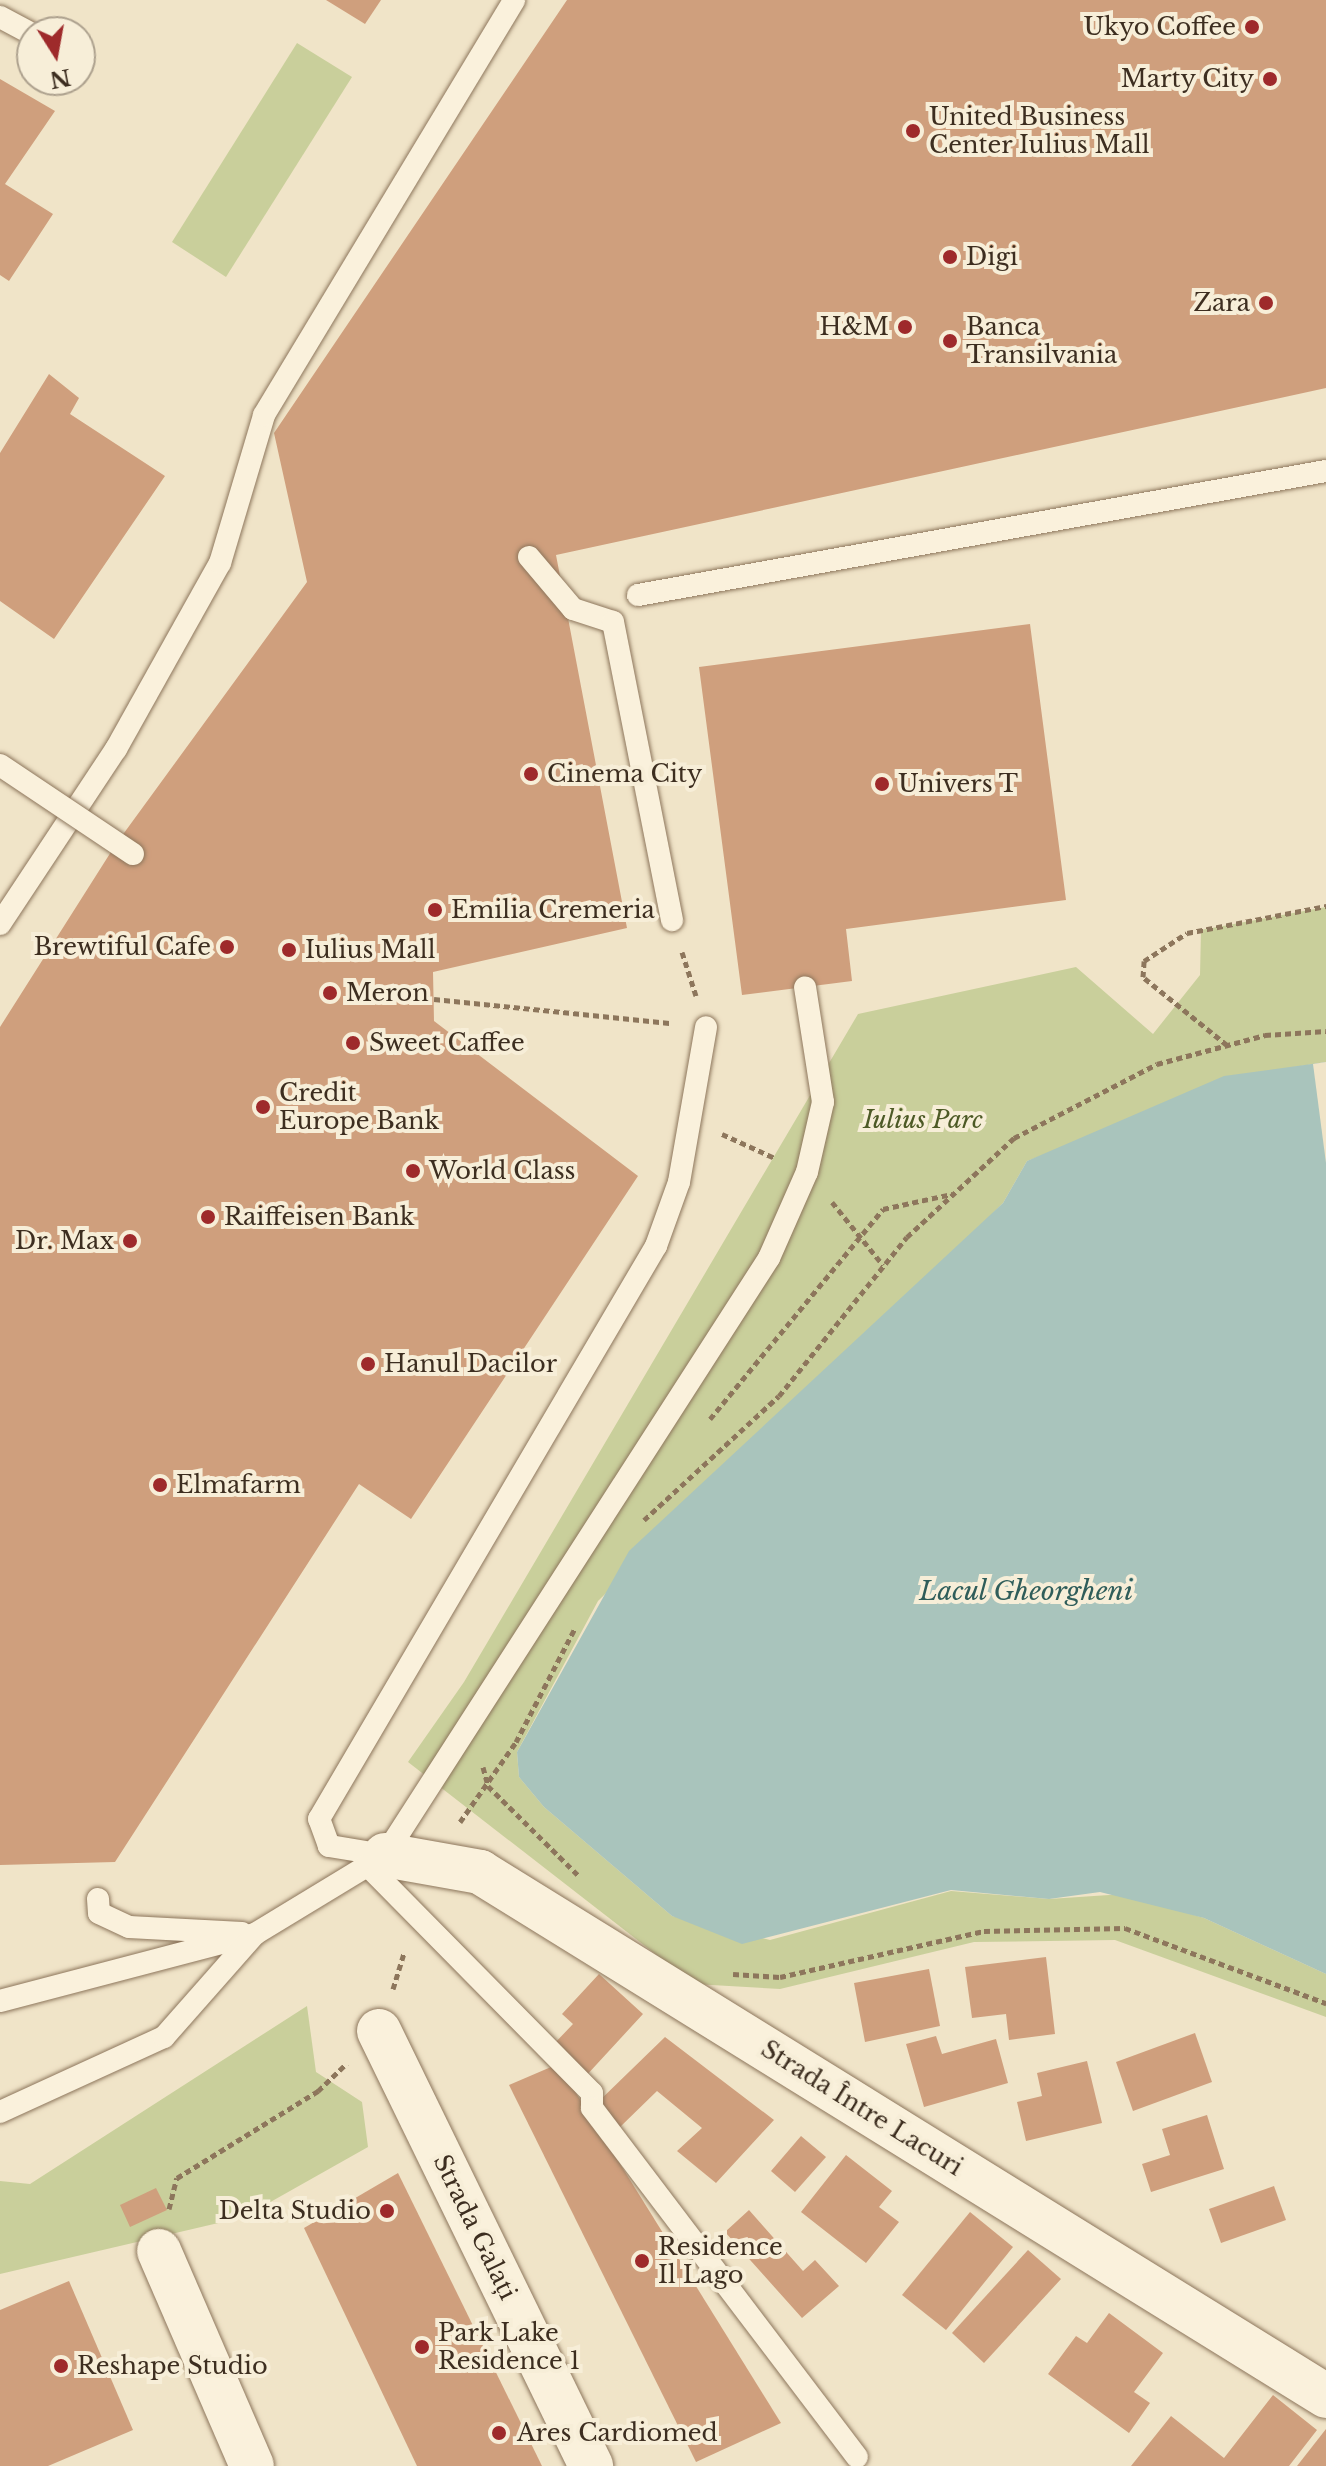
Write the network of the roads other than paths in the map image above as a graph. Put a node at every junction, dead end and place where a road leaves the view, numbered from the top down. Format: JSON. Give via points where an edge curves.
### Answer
{"nodes":[{"id":1,"x":514,"y":0,"type":"edge"},
{"id":2,"x":1326,"y":471,"type":"edge"},
{"id":3,"x":529,"y":557,"type":"dead end"},
{"id":4,"x":638,"y":595,"type":"dead end"},
{"id":5,"x":0,"y":765,"type":"edge"},
{"id":6,"x":133,"y":854,"type":"dead end"},
{"id":7,"x":672,"y":920,"type":"road end"},
{"id":8,"x":0,"y":924,"type":"edge"},
{"id":9,"x":805,"y":987,"type":"dead end"},
{"id":10,"x":706,"y":1027,"type":"road end"},
{"id":11,"x":376,"y":1860,"type":"junction"},
{"id":12,"x":98,"y":1899,"type":"dead end"},
{"id":13,"x":255,"y":1934,"type":"junction"},
{"id":14,"x":0,"y":2001,"type":"edge"},
{"id":15,"x":379,"y":2031,"type":"road end"},
{"id":16,"x":0,"y":2112,"type":"edge"},
{"id":17,"x":159,"y":2251,"type":"road end"},
{"id":18,"x":1326,"y":2396,"type":"edge"},
{"id":19,"x":857,"y":2457,"type":"dead end"},
{"id":20,"x":252,"y":2466,"type":"edge"},
{"id":21,"x":591,"y":2466,"type":"edge"}],
"edges":[{"from":1,"to":8,"type":"lane","via":[[264,415],[220,563],[116,749]]},
{"from":2,"to":4,"type":"lane"},
{"from":3,"to":7,"type":"lane","via":[[573,609],[613,622]]},
{"from":5,"to":6,"type":"lane","bridge":true},
{"from":9,"to":11,"type":"lane","via":[[823,1102],[807,1172],[769,1258]]},
{"from":10,"to":11,"type":"lane","via":[[685,1117],[679,1182],[656,1246],[319,1819],[329,1846]]},
{"from":11,"to":13,"type":"lane"},
{"from":11,"to":18,"type":"street","name":"Strada Între Lacuri","via":[[480,1872]]},
{"from":11,"to":19,"type":"lane","via":[[415,1917],[592,2093],[592,2108]]},
{"from":12,"to":13,"type":"lane","via":[[99,1913],[129,1927]]},
{"from":13,"to":14,"type":"lane"},
{"from":13,"to":16,"type":"lane","via":[[164,2037]]},
{"from":15,"to":21,"type":"street","name":"Strada Galați"},
{"from":17,"to":20,"type":"street"}]}
